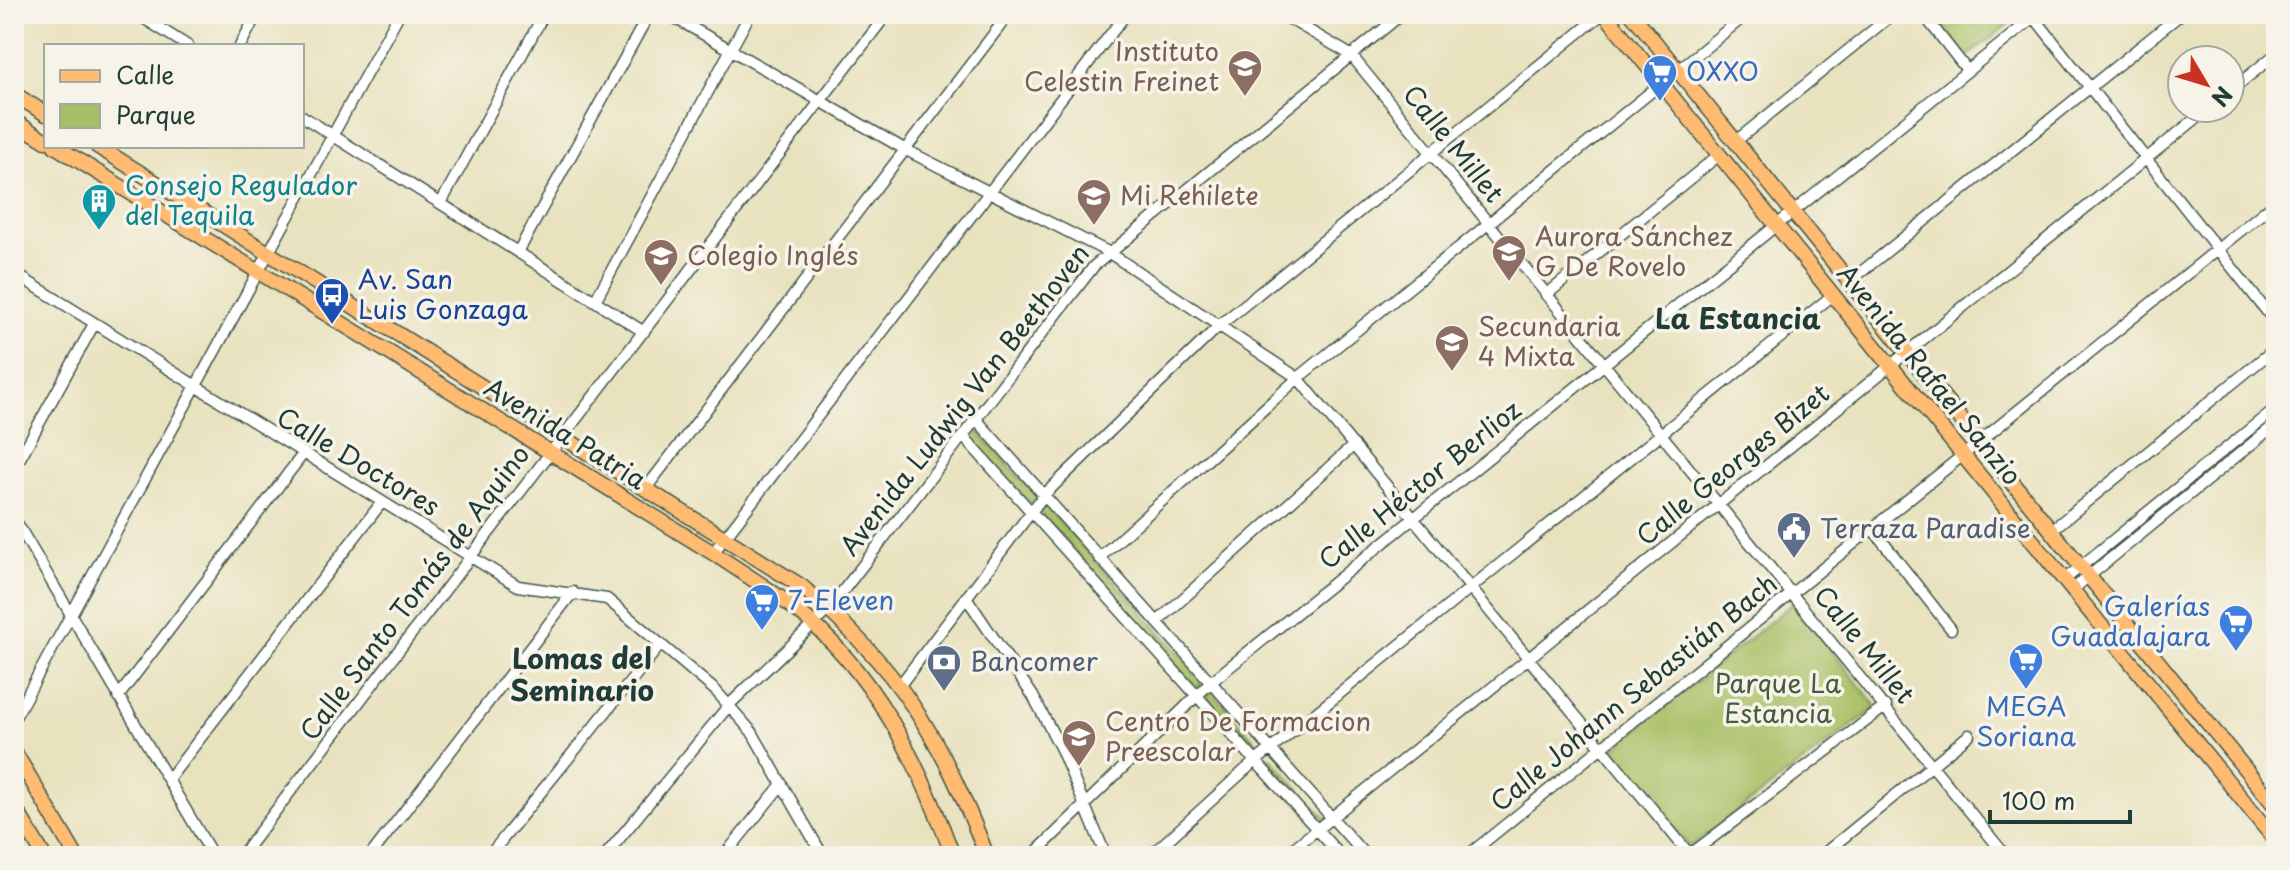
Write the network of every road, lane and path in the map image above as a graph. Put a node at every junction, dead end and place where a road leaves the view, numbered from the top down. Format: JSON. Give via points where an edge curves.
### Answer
{"nodes":[{"id":1,"x":137,"y":14,"type":"edge"},
{"id":2,"x":257,"y":14,"type":"edge"},
{"id":3,"x":399,"y":14,"type":"edge"},
{"id":4,"x":544,"y":14,"type":"edge"},
{"id":5,"x":649,"y":14,"type":"edge"},
{"id":6,"x":668,"y":14,"type":"edge"},
{"id":7,"x":750,"y":14,"type":"edge"},
{"id":8,"x":887,"y":14,"type":"edge"},
{"id":9,"x":1009,"y":14,"type":"edge"},
{"id":10,"x":1126,"y":14,"type":"edge"},
{"id":11,"x":1281,"y":14,"type":"edge"},
{"id":12,"x":1402,"y":14,"type":"edge"},
{"id":13,"x":1603,"y":14,"type":"edge"},
{"id":14,"x":1632,"y":14,"type":"edge"},
{"id":15,"x":1747,"y":14,"type":"edge"},
{"id":16,"x":1893,"y":14,"type":"edge"},
{"id":17,"x":1923,"y":14,"type":"edge"},
{"id":18,"x":2181,"y":14,"type":"edge"},
{"id":19,"x":2036,"y":16,"type":"edge"},
{"id":20,"x":185,"y":44,"type":"edge"},
{"id":21,"x":241,"y":44,"type":"edge"},
{"id":22,"x":730,"y":50,"type":"junction"},
{"id":23,"x":2276,"y":54,"type":"edge"},
{"id":24,"x":1351,"y":55,"type":"junction"},
{"id":25,"x":1678,"y":70,"type":"junction"},
{"id":26,"x":1967,"y":70,"type":"junction"},
{"id":27,"x":2246,"y":78,"type":"edge"},
{"id":28,"x":1661,"y":83,"type":"junction"},
{"id":29,"x":2089,"y":88,"type":"junction"},
{"id":30,"x":14,"y":94,"type":"edge"},
{"id":31,"x":820,"y":101,"type":"junction"},
{"id":32,"x":44,"y":113,"type":"edge"},
{"id":33,"x":304,"y":117,"type":"edge"},
{"id":34,"x":14,"y":121,"type":"edge"},
{"id":35,"x":2189,"y":124,"type":"edge"},
{"id":36,"x":333,"y":135,"type":"junction"},
{"id":37,"x":44,"y":140,"type":"edge"},
{"id":38,"x":1736,"y":141,"type":"junction"},
{"id":39,"x":58,"y":148,"type":"edge"},
{"id":40,"x":100,"y":148,"type":"edge"},
{"id":41,"x":906,"y":150,"type":"junction"},
{"id":42,"x":1432,"y":153,"type":"junction"},
{"id":43,"x":1719,"y":155,"type":"junction"},
{"id":44,"x":2145,"y":159,"type":"junction"},
{"id":45,"x":990,"y":191,"type":"junction"},
{"id":46,"x":2276,"y":202,"type":"edge"},
{"id":47,"x":441,"y":203,"type":"junction"},
{"id":48,"x":1793,"y":212,"type":"junction"},
{"id":49,"x":1489,"y":224,"type":"junction"},
{"id":50,"x":1776,"y":226,"type":"junction"},
{"id":51,"x":2217,"y":250,"type":"junction"},
{"id":52,"x":269,"y":252,"type":"junction"},
{"id":53,"x":518,"y":252,"type":"junction"},
{"id":54,"x":1108,"y":252,"type":"junction"},
{"id":55,"x":258,"y":272,"type":"junction"},
{"id":56,"x":14,"y":273,"type":"edge"},
{"id":57,"x":1850,"y":281,"type":"junction"},
{"id":58,"x":1546,"y":295,"type":"junction"},
{"id":59,"x":1833,"y":295,"type":"junction"},
{"id":60,"x":595,"y":301,"type":"junction"},
{"id":61,"x":2276,"y":323,"type":"edge"},
{"id":62,"x":94,"y":324,"type":"junction"},
{"id":63,"x":1220,"y":325,"type":"junction"},
{"id":64,"x":644,"y":332,"type":"junction"},
{"id":65,"x":2276,"y":348,"type":"edge"},
{"id":66,"x":1907,"y":352,"type":"junction"},
{"id":67,"x":1604,"y":366,"type":"junction"},
{"id":68,"x":1890,"y":366,"type":"junction"},
{"id":69,"x":1298,"y":378,"type":"junction"},
{"id":70,"x":195,"y":387,"type":"junction"},
{"id":71,"x":2276,"y":408,"type":"edge"},
{"id":72,"x":976,"y":419,"type":"junction"},
{"id":73,"x":2276,"y":424,"type":"edge"},
{"id":74,"x":564,"y":435,"type":"junction"},
{"id":75,"x":1660,"y":435,"type":"junction"},
{"id":76,"x":963,"y":436,"type":"junction"},
{"id":77,"x":1980,"y":441,"type":"junction"},
{"id":78,"x":1354,"y":445,"type":"junction"},
{"id":79,"x":550,"y":453,"type":"junction"},
{"id":80,"x":303,"y":454,"type":"junction"},
{"id":81,"x":1963,"y":455,"type":"junction"},
{"id":82,"x":14,"y":469,"type":"edge"},
{"id":83,"x":647,"y":487,"type":"junction"},
{"id":84,"x":1044,"y":495,"type":"junction"},
{"id":85,"x":382,"y":502,"type":"junction"},
{"id":86,"x":1718,"y":505,"type":"junction"},
{"id":87,"x":1030,"y":511,"type":"junction"},
{"id":88,"x":1414,"y":517,"type":"junction"},
{"id":89,"x":14,"y":518,"type":"edge"},
{"id":90,"x":1872,"y":528,"type":"junction"},
{"id":91,"x":2053,"y":529,"type":"junction"},
{"id":92,"x":2134,"y":532,"type":"junction"},
{"id":93,"x":726,"y":536,"type":"junction"},
{"id":94,"x":713,"y":553,"type":"junction"},
{"id":95,"x":471,"y":557,"type":"junction"},
{"id":96,"x":1099,"y":558,"type":"junction"},
{"id":97,"x":2086,"y":570,"type":"junction"},
{"id":98,"x":2068,"y":585,"type":"junction"},
{"id":99,"x":1470,"y":588,"type":"junction"},
{"id":100,"x":573,"y":592,"type":"junction"},
{"id":101,"x":1793,"y":593,"type":"junction"},
{"id":102,"x":966,"y":597,"type":"junction"},
{"id":103,"x":829,"y":609,"type":"junction"},
{"id":104,"x":71,"y":615,"type":"junction"},
{"id":105,"x":1157,"y":622,"type":"junction"},
{"id":106,"x":814,"y":625,"type":"junction"},
{"id":107,"x":1951,"y":629,"type":"dead end"},
{"id":108,"x":661,"y":644,"type":"junction"},
{"id":109,"x":1528,"y":659,"type":"junction"},
{"id":110,"x":1211,"y":682,"type":"junction"},
{"id":111,"x":900,"y":685,"type":"junction"},
{"id":112,"x":1197,"y":695,"type":"junction"},
{"id":113,"x":118,"y":697,"type":"junction"},
{"id":114,"x":730,"y":704,"type":"junction"},
{"id":115,"x":1886,"y":706,"type":"junction"},
{"id":116,"x":14,"y":719,"type":"edge"},
{"id":117,"x":1969,"y":735,"type":"dead end"},
{"id":118,"x":1600,"y":748,"type":"junction"},
{"id":119,"x":1271,"y":749,"type":"junction"},
{"id":120,"x":14,"y":751,"type":"edge"},
{"id":121,"x":1256,"y":761,"type":"junction"},
{"id":122,"x":1933,"y":764,"type":"junction"},
{"id":123,"x":168,"y":780,"type":"junction"},
{"id":124,"x":782,"y":784,"type":"junction"},
{"id":125,"x":1085,"y":805,"type":"junction"},
{"id":126,"x":14,"y":806,"type":"edge"},
{"id":127,"x":2276,"y":807,"type":"edge"},
{"id":128,"x":1332,"y":818,"type":"junction"},
{"id":129,"x":1317,"y":829,"type":"junction"},
{"id":130,"x":2276,"y":841,"type":"edge"},
{"id":131,"x":2000,"y":854,"type":"edge"},
{"id":132,"x":44,"y":856,"type":"edge"},
{"id":133,"x":76,"y":856,"type":"edge"},
{"id":134,"x":213,"y":856,"type":"edge"},
{"id":135,"x":241,"y":856,"type":"edge"},
{"id":136,"x":370,"y":856,"type":"edge"},
{"id":137,"x":489,"y":856,"type":"edge"},
{"id":138,"x":605,"y":856,"type":"edge"},
{"id":139,"x":724,"y":856,"type":"edge"},
{"id":140,"x":823,"y":856,"type":"edge"},
{"id":141,"x":953,"y":856,"type":"edge"},
{"id":142,"x":987,"y":856,"type":"edge"},
{"id":143,"x":1032,"y":856,"type":"edge"},
{"id":144,"x":1106,"y":856,"type":"edge"},
{"id":145,"x":1150,"y":856,"type":"edge"},
{"id":146,"x":1284,"y":856,"type":"edge"},
{"id":147,"x":1341,"y":856,"type":"edge"},
{"id":148,"x":1366,"y":856,"type":"edge"},
{"id":149,"x":1467,"y":856,"type":"edge"},
{"id":150,"x":1689,"y":856,"type":"edge"},
{"id":151,"x":1821,"y":856,"type":"edge"}],
"edges":[{"from":1,"to":20,"type":"street"},
{"from":2,"to":21,"type":"street"},
{"from":3,"to":36,"type":"street"},
{"from":4,"to":47,"type":"street"},
{"from":5,"to":53,"type":"street"},
{"from":6,"to":22,"type":"street"},
{"from":7,"to":22,"type":"street"},
{"from":8,"to":31,"type":"street","name":"Calle Santo Tomás de Aquino"},
{"from":9,"to":41,"type":"street"},
{"from":10,"to":45,"type":"street"},
{"from":11,"to":24,"type":"street"},
{"from":12,"to":24,"type":"street","name":"Avenida Ludwig Van Beethoven"},
{"from":13,"to":28,"type":"main road","name":"Avenida Rafael Sanzio"},
{"from":13,"to":42,"type":"street"},
{"from":14,"to":25,"type":"main road","name":"Avenida Rafael Sanzio"},
{"from":15,"to":25,"type":"street"},
{"from":16,"to":38,"type":"street"},
{"from":17,"to":26,"type":"street"},
{"from":18,"to":29,"type":"street"},
{"from":19,"to":26,"type":"street","name":"Calle Héctor Berlioz"},
{"from":19,"to":29,"type":"street"},
{"from":22,"to":31,"type":"street"},
{"from":22,"to":60,"type":"street"},
{"from":23,"to":27,"type":"street"},
{"from":24,"to":42,"type":"street","name":"Calle Millet"},
{"from":24,"to":54,"type":"street","name":"Avenida Ludwig Van Beethoven"},
{"from":25,"to":28,"type":"street"},
{"from":25,"to":38,"type":"main road","name":"Avenida Rafael Sanzio"},
{"from":26,"to":48,"type":"street","name":"Calle Héctor Berlioz"},
{"from":28,"to":43,"type":"main road","name":"Avenida Rafael Sanzio"},
{"from":28,"to":49,"type":"street"},
{"from":29,"to":44,"type":"street"},
{"from":29,"to":57,"type":"street"},
{"from":30,"to":32,"type":"main road"},
{"from":31,"to":41,"type":"street"},
{"from":31,"to":64,"type":"street","name":"Calle Santo Tomás de Aquino"},
{"from":33,"to":36,"type":"street"},
{"from":34,"to":37,"type":"main road"},
{"from":35,"to":44,"type":"street","name":"Calle Georges Bizet"},
{"from":36,"to":47,"type":"street"},
{"from":36,"to":52,"type":"street"},
{"from":38,"to":48,"type":"main road","name":"Avenida Rafael Sanzio"},
{"from":39,"to":55,"type":"main road","name":"Avenida Patria"},
{"from":40,"to":52,"type":"main road","name":"Avenida Patria"},
{"from":41,"to":45,"type":"street"},
{"from":41,"to":83,"type":"street"},
{"from":42,"to":49,"type":"street","name":"Calle Millet"},
{"from":42,"to":63,"type":"street"},
{"from":43,"to":50,"type":"main road","name":"Avenida Rafael Sanzio"},
{"from":43,"to":58,"type":"street"},
{"from":44,"to":51,"type":"street"},
{"from":44,"to":66,"type":"street","name":"Calle Georges Bizet"},
{"from":45,"to":54,"type":"street"},
{"from":45,"to":93,"type":"street"},
{"from":46,"to":51,"type":"street","name":"Calle Johann Sebastián Bach"},
{"from":47,"to":53,"type":"street"},
{"from":48,"to":50,"type":"street","name":"Calle Héctor Berlioz"},
{"from":48,"to":57,"type":"main road","name":"Avenida Rafael Sanzio"},
{"from":49,"to":58,"type":"street","name":"Calle Millet"},
{"from":49,"to":69,"type":"street"},
{"from":50,"to":59,"type":"main road","name":"Avenida Rafael Sanzio"},
{"from":50,"to":67,"type":"street","name":"Calle Héctor Berlioz"},
{"from":51,"to":61,"type":"street"},
{"from":51,"to":77,"type":"street","name":"Calle Johann Sebastián Bach"},
{"from":52,"to":55,"type":"street"},
{"from":52,"to":74,"type":"main road","name":"Avenida Patria"},
{"from":53,"to":60,"type":"street"},
{"from":54,"to":63,"type":"street"},
{"from":54,"to":72,"type":"street","name":"Avenida Ludwig Van Beethoven"},
{"from":55,"to":70,"type":"street"},
{"from":55,"to":79,"type":"main road","name":"Avenida Patria"},
{"from":56,"to":62,"type":"street","name":"Calle Doctores"},
{"from":57,"to":66,"type":"main road","name":"Avenida Rafael Sanzio"},
{"from":58,"to":67,"type":"street","name":"Calle Millet"},
{"from":59,"to":68,"type":"main road","name":"Avenida Rafael Sanzio"},
{"from":59,"to":75,"type":"street"},
{"from":60,"to":64,"type":"street"},
{"from":62,"to":70,"type":"street","name":"Calle Doctores"},
{"from":62,"to":82,"type":"street"},
{"from":63,"to":69,"type":"street"},
{"from":63,"to":84,"type":"street"},
{"from":64,"to":74,"type":"street","name":"Calle Santo Tomás de Aquino"},
{"from":65,"to":91,"type":"street"},
{"from":66,"to":68,"type":"street","name":"Calle Georges Bizet"},
{"from":66,"to":77,"type":"main road","name":"Avenida Rafael Sanzio"},
{"from":67,"to":75,"type":"street","name":"Calle Millet"},
{"from":67,"to":88,"type":"street","name":"Calle Héctor Berlioz"},
{"from":68,"to":81,"type":"main road","name":"Avenida Rafael Sanzio"},
{"from":68,"to":86,"type":"street","name":"Calle Georges Bizet"},
{"from":69,"to":78,"type":"street"},
{"from":69,"to":96,"type":"street"},
{"from":70,"to":80,"type":"street","name":"Calle Doctores"},
{"from":70,"to":104,"type":"street"},
{"from":71,"to":92,"type":"street"},
{"from":72,"to":76,"type":"street","name":"Avenida Ludwig Van Beethoven"},
{"from":72,"to":84,"type":"street"},
{"from":73,"to":92,"type":"street"},
{"from":74,"to":79,"type":"street","name":"Calle Santo Tomás de Aquino"},
{"from":74,"to":83,"type":"main road","name":"Avenida Patria"},
{"from":75,"to":86,"type":"street","name":"Calle Millet"},
{"from":75,"to":99,"type":"street"},
{"from":76,"to":87,"type":"street"},
{"from":76,"to":103,"type":"street","name":"Avenida Ludwig Van Beethoven"},
{"from":77,"to":81,"type":"street","name":"Calle Johann Sebastián Bach"},
{"from":77,"to":91,"type":"main road","name":"Avenida Rafael Sanzio"},
{"from":78,"to":88,"type":"street"},
{"from":78,"to":105,"type":"street"},
{"from":79,"to":94,"type":"main road","name":"Avenida Patria"},
{"from":79,"to":95,"type":"street","name":"Calle Santo Tomás de Aquino"},
{"from":80,"to":85,"type":"street","name":"Calle Doctores"},
{"from":80,"to":113,"type":"street"},
{"from":81,"to":90,"type":"street","name":"Calle Johann Sebastián Bach"},
{"from":81,"to":98,"type":"main road","name":"Avenida Rafael Sanzio"},
{"from":83,"to":93,"type":"main road","name":"Avenida Patria"},
{"from":84,"to":87,"type":"street"},
{"from":84,"to":96,"type":"street"},
{"from":85,"to":95,"type":"street","name":"Calle Doctores"},
{"from":85,"to":123,"type":"street"},
{"from":86,"to":101,"type":"street","name":"Calle Millet"},
{"from":86,"to":109,"type":"street","name":"Calle Georges Bizet"},
{"from":87,"to":102,"type":"street"},
{"from":87,"to":112,"type":"street"},
{"from":88,"to":99,"type":"street"},
{"from":88,"to":110,"type":"street","name":"Calle Héctor Berlioz"},
{"from":89,"to":104,"type":"street"},
{"from":90,"to":101,"type":"street","name":"Calle Johann Sebastián Bach"},
{"from":90,"to":107,"type":"street"},
{"from":91,"to":97,"type":"main road","name":"Avenida Rafael Sanzio"},
{"from":92,"to":97,"type":"street"},
{"from":93,"to":94,"type":"street"},
{"from":93,"to":103,"type":"main road","name":"Avenida Patria"},
{"from":94,"to":106,"type":"main road","name":"Avenida Patria"},
{"from":95,"to":100,"type":"street","name":"Calle Doctores","via":[[518,586]]},
{"from":95,"to":135,"type":"street","name":"Calle Santo Tomás de Aquino"},
{"from":96,"to":105,"type":"street"},
{"from":97,"to":98,"type":"street"},
{"from":97,"to":127,"type":"main road","name":"Avenida Rafael Sanzio"},
{"from":98,"to":130,"type":"main road","name":"Avenida Rafael Sanzio"},
{"from":99,"to":109,"type":"street"},
{"from":99,"to":119,"type":"street"},
{"from":100,"to":108,"type":"street","name":"Calle Doctores","via":[[607,599]]},
{"from":100,"to":136,"type":"street"},
{"from":101,"to":115,"type":"street","name":"Calle Millet"},
{"from":101,"to":118,"type":"street","name":"Calle Johann Sebastián Bach"},
{"from":102,"to":111,"type":"street"},
{"from":102,"to":125,"type":"street","via":[[1033,696]]},
{"from":103,"to":106,"type":"street","name":"Avenida Ludwig Van Beethoven"},
{"from":103,"to":111,"type":"main road","name":"Avenida Patria"},
{"from":104,"to":113,"type":"street"},
{"from":104,"to":116,"type":"street"},
{"from":105,"to":110,"type":"street"},
{"from":106,"to":114,"type":"street","name":"Avenida Ludwig Van Beethoven"},
{"from":106,"to":141,"type":"main road","name":"Avenida Patria","via":[[846,657],[900,735],[933,800]]},
{"from":108,"to":114,"type":"street","name":"Calle Doctores"},
{"from":108,"to":137,"type":"street"},
{"from":109,"to":118,"type":"street"},
{"from":109,"to":128,"type":"street","name":"Calle Georges Bizet"},
{"from":110,"to":112,"type":"street","name":"Calle Héctor Berlioz"},
{"from":110,"to":119,"type":"street"},
{"from":111,"to":142,"type":"main road","name":"Avenida Patria","via":[[923,716],[960,788]]},
{"from":112,"to":121,"type":"street"},
{"from":112,"to":125,"type":"street","name":"Calle Héctor Berlioz"},
{"from":113,"to":123,"type":"street"},
{"from":114,"to":124,"type":"street","name":"Calle Doctores"},
{"from":114,"to":138,"type":"street","name":"Avenida Ludwig Van Beethoven"},
{"from":115,"to":122,"type":"street","name":"Calle Millet"},
{"from":115,"to":150,"type":"street"},
{"from":117,"to":122,"type":"street"},
{"from":118,"to":149,"type":"street","name":"Calle Johann Sebastián Bach"},
{"from":118,"to":150,"type":"street"},
{"from":119,"to":121,"type":"street"},
{"from":119,"to":128,"type":"street"},
{"from":120,"to":133,"type":"main road"},
{"from":121,"to":129,"type":"street"},
{"from":121,"to":145,"type":"street"},
{"from":122,"to":131,"type":"street","name":"Calle Millet"},
{"from":122,"to":151,"type":"street"},
{"from":123,"to":134,"type":"street"},
{"from":124,"to":139,"type":"street"},
{"from":124,"to":140,"type":"street","name":"Calle Doctores"},
{"from":125,"to":143,"type":"street","name":"Calle Héctor Berlioz"},
{"from":125,"to":144,"type":"street"},
{"from":126,"to":132,"type":"main road"},
{"from":128,"to":129,"type":"street","name":"Calle Georges Bizet"},
{"from":128,"to":148,"type":"street"},
{"from":129,"to":146,"type":"street","name":"Calle Georges Bizet"},
{"from":129,"to":147,"type":"street"}]}
